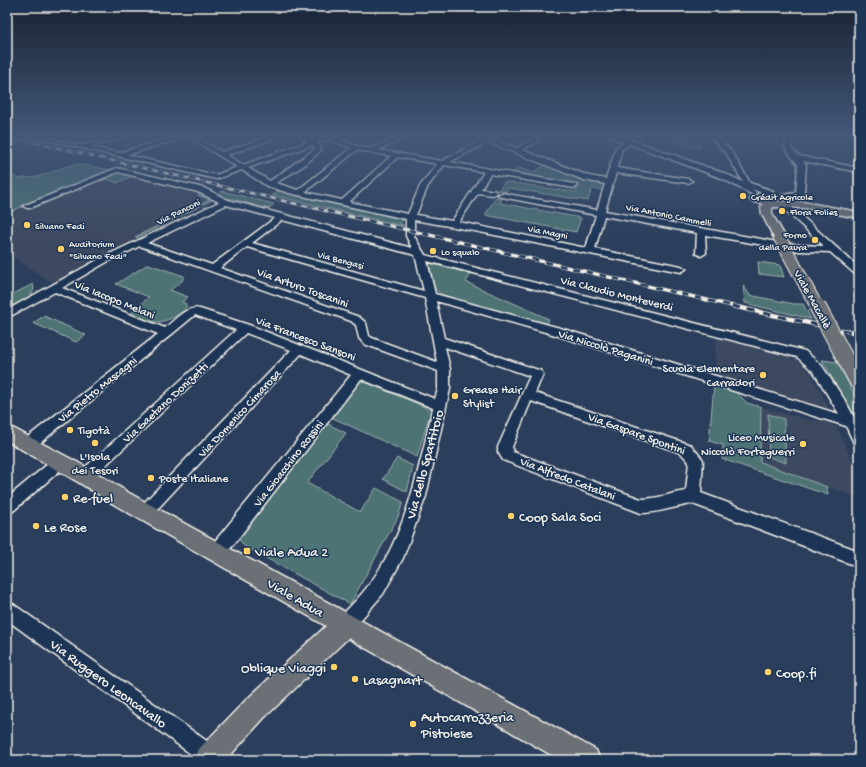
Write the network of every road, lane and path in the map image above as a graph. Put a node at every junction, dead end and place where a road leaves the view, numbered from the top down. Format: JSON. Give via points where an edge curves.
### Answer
{"nodes":[{"id":1,"x":113,"y":172,"type":"edge"},
{"id":2,"x":125,"y":172,"type":"edge"},
{"id":3,"x":191,"y":172,"type":"edge"},
{"id":4,"x":231,"y":172,"type":"edge"},
{"id":5,"x":249,"y":172,"type":"edge"},
{"id":6,"x":287,"y":172,"type":"edge"},
{"id":7,"x":326,"y":172,"type":"edge"},
{"id":8,"x":377,"y":172,"type":"edge"},
{"id":9,"x":435,"y":172,"type":"edge"},
{"id":10,"x":488,"y":172,"type":"edge"},
{"id":11,"x":499,"y":172,"type":"edge"},
{"id":12,"x":571,"y":172,"type":"edge"},
{"id":13,"x":613,"y":172,"type":"edge"},
{"id":14,"x":625,"y":172,"type":"edge"},
{"id":15,"x":710,"y":172,"type":"edge"},
{"id":16,"x":740,"y":172,"type":"edge"},
{"id":17,"x":802,"y":172,"type":"edge"},
{"id":18,"x":688,"y":181,"type":"dead end"},
{"id":19,"x":610,"y":182,"type":"junction"},
{"id":20,"x":270,"y":184,"type":"junction"},
{"id":21,"x":574,"y":186,"type":"dead end"},
{"id":22,"x":476,"y":190,"type":"junction"},
{"id":23,"x":752,"y":192,"type":"junction"},
{"id":24,"x":299,"y":193,"type":"junction"},
{"id":25,"x":494,"y":193,"type":"dead end"},
{"id":26,"x":502,"y":195,"type":"dead end"},
{"id":27,"x":780,"y":200,"type":"junction"},
{"id":28,"x":225,"y":202,"type":"junction"},
{"id":29,"x":344,"y":203,"type":"junction"},
{"id":30,"x":27,"y":206,"type":"dead end"},
{"id":31,"x":601,"y":213,"type":"junction"},
{"id":32,"x":767,"y":214,"type":"junction"},
{"id":33,"x":859,"y":214,"type":"edge"},
{"id":34,"x":282,"y":216,"type":"junction"},
{"id":35,"x":410,"y":217,"type":"junction"},
{"id":36,"x":454,"y":224,"type":"junction"},
{"id":37,"x":701,"y":231,"type":"junction"},
{"id":38,"x":775,"y":241,"type":"junction"},
{"id":39,"x":139,"y":243,"type":"junction"},
{"id":40,"x":246,"y":244,"type":"junction"},
{"id":41,"x":833,"y":249,"type":"junction"},
{"id":42,"x":418,"y":251,"type":"junction"},
{"id":43,"x":590,"y":251,"type":"junction"},
{"id":44,"x":701,"y":253,"type":"dead end"},
{"id":45,"x":213,"y":269,"type":"junction"},
{"id":46,"x":681,"y":269,"type":"dead end"},
{"id":47,"x":859,"y":273,"type":"edge"},
{"id":48,"x":54,"y":288,"type":"junction"},
{"id":49,"x":430,"y":295,"type":"junction"},
{"id":50,"x":7,"y":315,"type":"edge"},
{"id":51,"x":245,"y":328,"type":"junction"},
{"id":52,"x":166,"y":333,"type":"junction"},
{"id":53,"x":440,"y":341,"type":"junction"},
{"id":54,"x":299,"y":349,"type":"junction"},
{"id":55,"x":444,"y":369,"type":"junction"},
{"id":56,"x":359,"y":373,"type":"junction"},
{"id":57,"x":859,"y":384,"type":"edge"},
{"id":58,"x":528,"y":395,"type":"junction"},
{"id":59,"x":440,"y":406,"type":"junction"},
{"id":60,"x":850,"y":422,"type":"junction"},
{"id":61,"x":7,"y":432,"type":"edge"},
{"id":62,"x":859,"y":439,"type":"edge"},
{"id":63,"x":28,"y":444,"type":"junction"},
{"id":64,"x":60,"y":462,"type":"junction"},
{"id":65,"x":85,"y":476,"type":"junction"},
{"id":66,"x":693,"y":497,"type":"junction"},
{"id":67,"x":7,"y":507,"type":"edge"},
{"id":68,"x":145,"y":512,"type":"junction"},
{"id":69,"x":217,"y":552,"type":"junction"},
{"id":70,"x":859,"y":559,"type":"edge"},
{"id":71,"x":7,"y":610,"type":"edge"},
{"id":72,"x":345,"y":625,"type":"junction"},
{"id":73,"x":210,"y":758,"type":"edge"},
{"id":74,"x":586,"y":760,"type":"edge"}],
"edges":[{"from":1,"to":30,"type":"street"},
{"from":2,"to":28,"type":"street","via":[[201,190]]},
{"from":3,"to":4,"type":"street","via":[[214,177]]},
{"from":5,"to":20,"type":"street","name":"Via Magni"},
{"from":6,"to":20,"type":"street"},
{"from":7,"to":24,"type":"street"},
{"from":8,"to":29,"type":"street"},
{"from":9,"to":35,"type":"street","via":[[424,186]]},
{"from":10,"to":22,"type":"street"},
{"from":11,"to":21,"type":"street"},
{"from":12,"to":19,"type":"street"},
{"from":13,"to":19,"type":"street"},
{"from":14,"to":18,"type":"street"},
{"from":15,"to":23,"type":"street"},
{"from":16,"to":23,"type":"street"},
{"from":17,"to":27,"type":"street","via":[[798,196]]},
{"from":19,"to":31,"type":"street"},
{"from":20,"to":24,"type":"street","name":"Via Magni"},
{"from":22,"to":25,"type":"street"},
{"from":22,"to":36,"type":"street"},
{"from":23,"to":27,"type":"main road"},
{"from":23,"to":27,"type":"street"},
{"from":23,"to":32,"type":"main road","name":"Viale Macallè"},
{"from":24,"to":29,"type":"street","name":"Via Magni"},
{"from":26,"to":31,"type":"street","name":"Via Antonio Cammelli"},
{"from":27,"to":32,"type":"main road","via":[[766,207]]},
{"from":27,"to":33,"type":"main road"},
{"from":27,"to":41,"type":"street"},
{"from":28,"to":34,"type":"street"},
{"from":28,"to":39,"type":"street","name":"Via Panconi"},
{"from":29,"to":35,"type":"street","name":"Via Magni"},
{"from":31,"to":37,"type":"street","name":"Via Antonio Cammelli"},
{"from":31,"to":43,"type":"street"},
{"from":32,"to":38,"type":"main road","name":"Viale Macallè"},
{"from":34,"to":40,"type":"street"},
{"from":34,"to":42,"type":"street"},
{"from":35,"to":36,"type":"street","name":"Via Magni"},
{"from":35,"to":42,"type":"street","name":"Via dello Spartitoio","via":[[410,236]]},
{"from":36,"to":43,"type":"street","name":"Via Magni"},
{"from":37,"to":38,"type":"street","name":"Via Antonio Cammelli"},
{"from":37,"to":44,"type":"street"},
{"from":38,"to":41,"type":"street","name":"Via Antonio Cammelli","via":[[799,248]]},
{"from":38,"to":57,"type":"main road","name":"Viale Macallè","bridge":true},
{"from":39,"to":45,"type":"street","name":"Via Arturo Toscanini"},
{"from":39,"to":48,"type":"street","name":"Via Panconi"},
{"from":40,"to":45,"type":"street"},
{"from":40,"to":49,"type":"street","name":"Via Bengasi"},
{"from":41,"to":47,"type":"street"},
{"from":42,"to":49,"type":"street","name":"Via dello Spartitoio"},
{"from":42,"to":60,"type":"street","name":"Via Claudio Monteverdi","via":[[806,356],[825,380]]},
{"from":43,"to":46,"type":"street","name":"Via Magni"},
{"from":45,"to":55,"type":"street","name":"Via Arturo Toscanini","via":[[357,320],[362,325],[364,338],[368,341]]},
{"from":48,"to":50,"type":"street","name":"Via Panconi"},
{"from":48,"to":52,"type":"street","name":"Via Iacopo Melani"},
{"from":49,"to":53,"type":"street","name":"Via dello Spartitoio"},
{"from":49,"to":60,"type":"street","name":"Via Niccolò Paganini"},
{"from":51,"to":52,"type":"street","name":"Via Francesco Sansoni","via":[[196,311]]},
{"from":51,"to":54,"type":"street","name":"Via Francesco Sansoni"},
{"from":51,"to":65,"type":"street","name":"Via Gaetano Donizetti"},
{"from":52,"to":63,"type":"street","name":"Via Pietro Mascagni"},
{"from":53,"to":55,"type":"street","name":"Via dello Spartitoio"},
{"from":53,"to":58,"type":"street","via":[[537,374]]},
{"from":54,"to":56,"type":"street","name":"Via Francesco Sansoni"},
{"from":54,"to":68,"type":"street","name":"Via Domenico Cimarosa"},
{"from":55,"to":59,"type":"street","name":"Via dello Spartitoio","via":[[444,389]]},
{"from":56,"to":59,"type":"street","name":"Via Francesco Sansoni"},
{"from":56,"to":69,"type":"street","name":"Via Gioacchino Rossini"},
{"from":58,"to":66,"type":"street","name":"Via Gaspare Spontini","via":[[686,449],[696,460]]},
{"from":58,"to":66,"type":"street","name":"Via Alfredo Catalani","via":[[505,447],[508,456],[642,506]]},
{"from":59,"to":72,"type":"street","name":"Via dello Spartitoio","via":[[419,493],[397,552],[377,588]]},
{"from":60,"to":62,"type":"street"},
{"from":61,"to":63,"type":"main road","name":"Viale Adua"},
{"from":63,"to":64,"type":"main road","name":"Viale Adua"},
{"from":64,"to":65,"type":"main road","name":"Viale Adua"},
{"from":64,"to":67,"type":"street"},
{"from":65,"to":68,"type":"main road","name":"Viale Adua"},
{"from":66,"to":70,"type":"street"},
{"from":68,"to":69,"type":"main road","name":"Viale Adua"},
{"from":69,"to":72,"type":"main road","name":"Viale Adua"},
{"from":71,"to":73,"type":"street","name":"Via Ruggero Leoncavallo"},
{"from":72,"to":73,"type":"main road","name":"Via dello Spartitoio","via":[[255,709]]},
{"from":72,"to":74,"type":"main road","name":"Viale Adua"}]}
